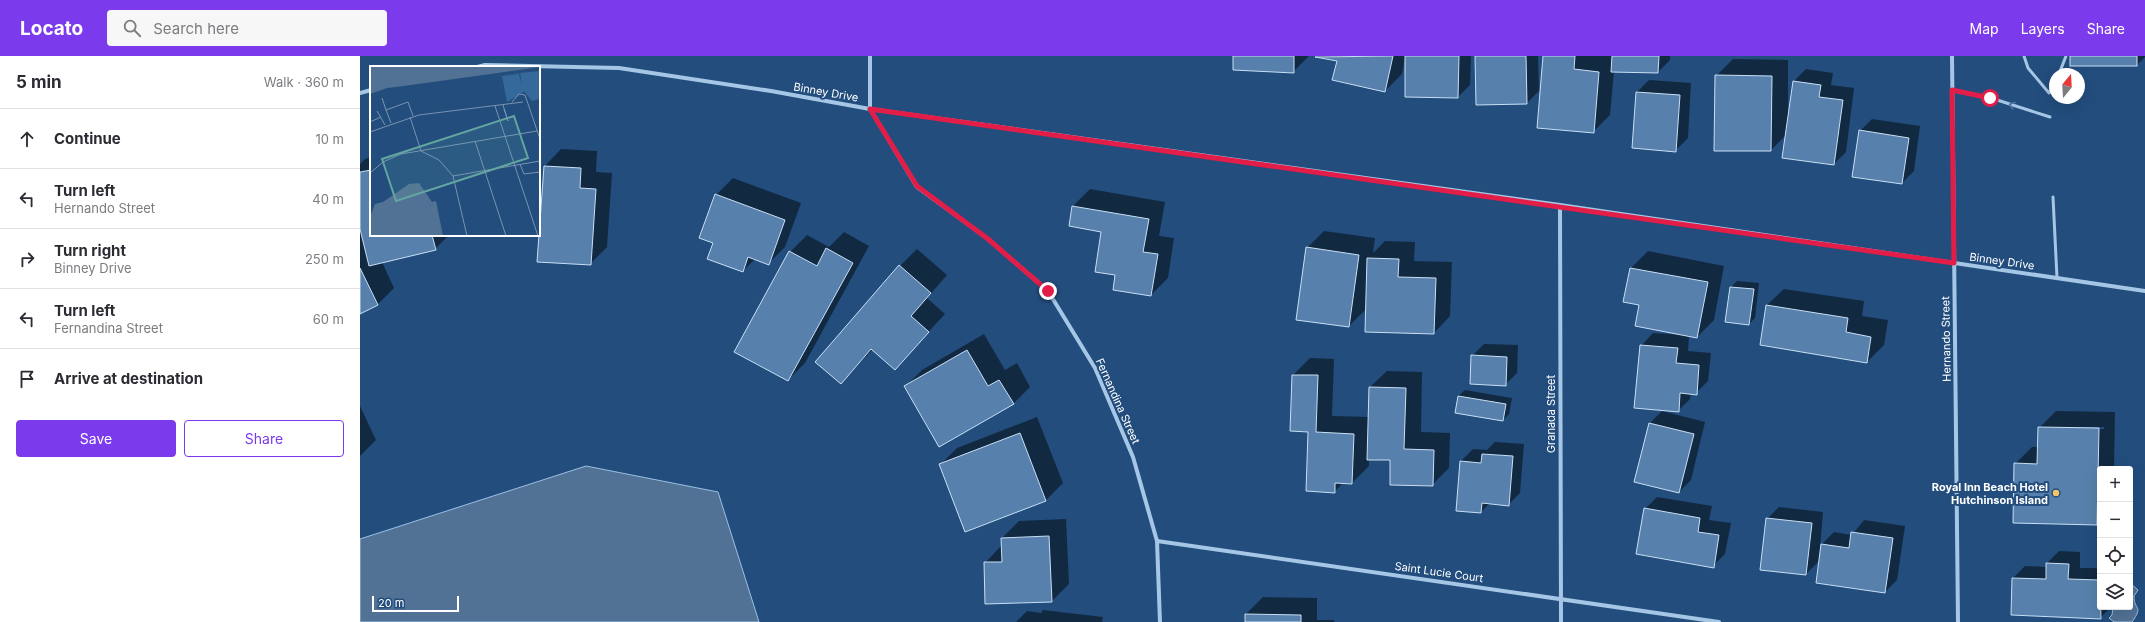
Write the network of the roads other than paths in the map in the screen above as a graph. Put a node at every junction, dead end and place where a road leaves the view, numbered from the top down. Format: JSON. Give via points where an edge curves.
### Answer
{"nodes":[{"id":1,"x":870,"y":56,"type":"edge"},
{"id":2,"x":1952,"y":56,"type":"edge"},
{"id":3,"x":2024,"y":56,"type":"edge"},
{"id":4,"x":2066,"y":56,"type":"edge"},
{"id":5,"x":481,"y":66,"type":"edge"},
{"id":6,"x":530,"y":66,"type":"edge"},
{"id":7,"x":540,"y":66,"type":"edge"},
{"id":8,"x":2061,"y":68,"type":"edge"},
{"id":9,"x":370,"y":90,"type":"edge"},
{"id":10,"x":1952,"y":90,"type":"junction"},
{"id":11,"x":360,"y":93,"type":"edge"},
{"id":12,"x":2049,"y":93,"type":"edge"},
{"id":13,"x":870,"y":109,"type":"junction"},
{"id":14,"x":2050,"y":117,"type":"dead end"},
{"id":15,"x":2053,"y":197,"type":"dead end"},
{"id":16,"x":1560,"y":206,"type":"junction"},
{"id":17,"x":1954,"y":263,"type":"junction"},
{"id":18,"x":2057,"y":278,"type":"junction"},
{"id":19,"x":2145,"y":291,"type":"edge"},
{"id":20,"x":1157,"y":541,"type":"junction"},
{"id":21,"x":1561,"y":599,"type":"junction"},
{"id":22,"x":1160,"y":622,"type":"edge"},
{"id":23,"x":1561,"y":622,"type":"edge"},
{"id":24,"x":1719,"y":622,"type":"edge"},
{"id":25,"x":1958,"y":622,"type":"edge"}],
"edges":[{"from":1,"to":13,"type":"street"},
{"from":2,"to":10,"type":"street","name":"Hernando Street"},
{"from":3,"to":12,"type":"lane","via":[[2032,73]]},
{"from":4,"to":8,"type":"lane"},
{"from":5,"to":6,"type":"street","name":"Binney Drive"},
{"from":7,"to":13,"type":"street","name":"Binney Drive","via":[[620,68]]},
{"from":9,"to":11,"type":"street"},
{"from":14,"to":10,"type":"lane","one_way":true,"via":[[1990,98]]},
{"from":10,"to":17,"type":"street","name":"Hernando Street"},
{"from":13,"to":16,"type":"street","name":"Binney Drive"},
{"from":13,"to":20,"type":"street","name":"Fernandina Street","via":[[917,186],[988,239],[1048,291],[1095,368],[1133,457]]},
{"from":15,"to":18,"type":"lane"},
{"from":16,"to":17,"type":"street","name":"Binney Drive"},
{"from":16,"to":21,"type":"street","name":"Granada Street"},
{"from":17,"to":18,"type":"street","name":"Binney Drive"},
{"from":17,"to":25,"type":"street","name":"Hernando Street"},
{"from":18,"to":19,"type":"street","name":"Binney Drive"},
{"from":20,"to":21,"type":"street","name":"Saint Lucie Court"},
{"from":20,"to":22,"type":"street","name":"Fernandina Street"},
{"from":21,"to":23,"type":"street","name":"Granada Street"},
{"from":21,"to":24,"type":"street","name":"Saint Lucie Court"}]}
